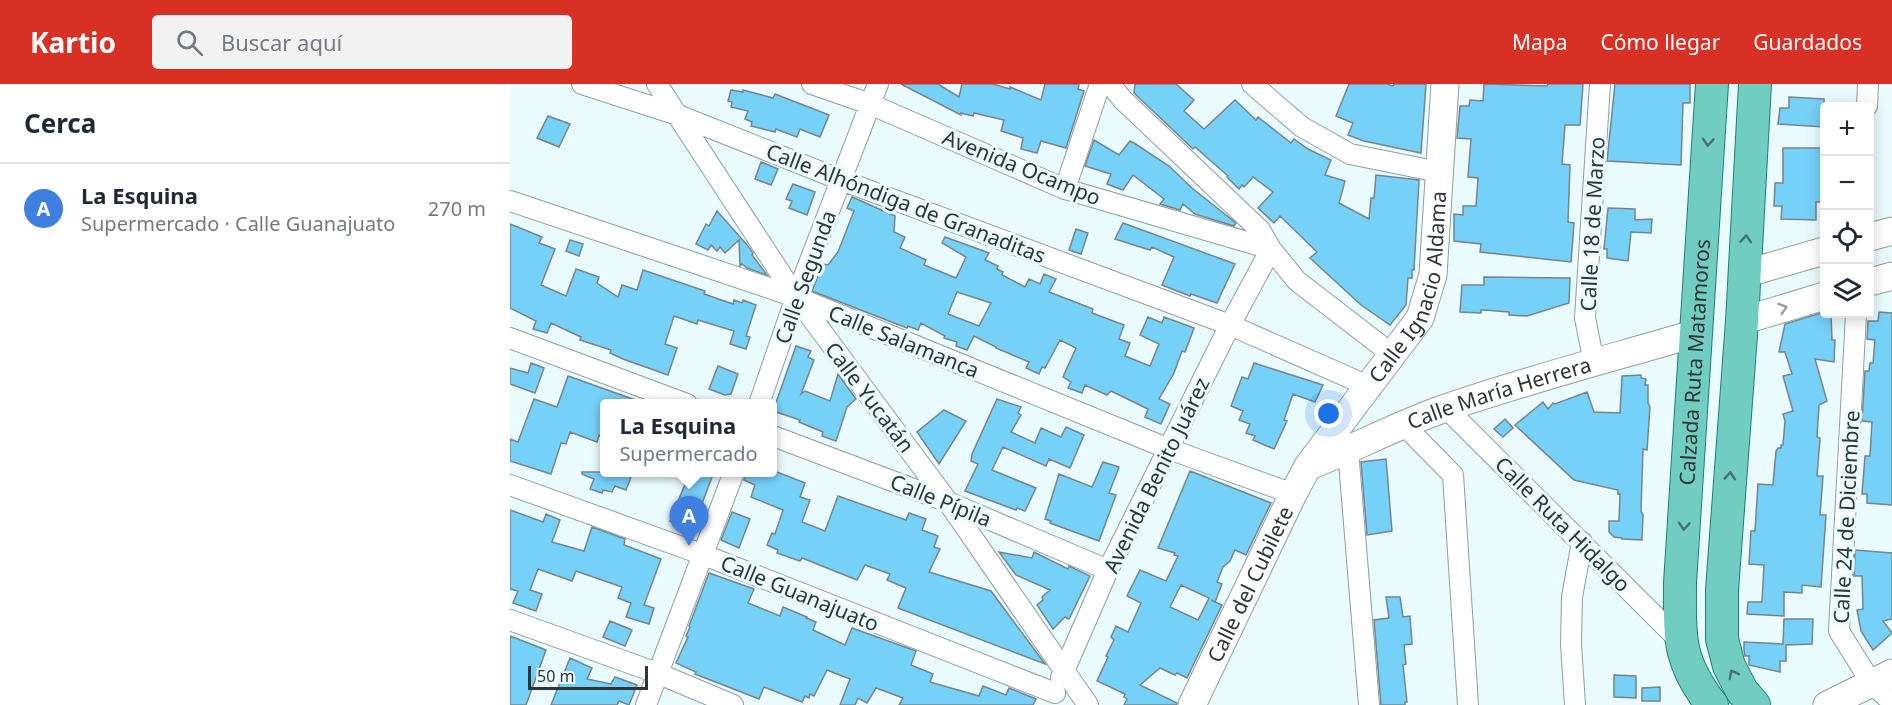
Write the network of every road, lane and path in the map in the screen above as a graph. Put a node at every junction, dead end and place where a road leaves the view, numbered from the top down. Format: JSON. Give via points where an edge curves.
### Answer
{"nodes":[{"id":1,"x":582,"y":84,"type":"edge"},
{"id":2,"x":657,"y":84,"type":"edge"},
{"id":3,"x":812,"y":84,"type":"edge"},
{"id":4,"x":878,"y":84,"type":"edge"},
{"id":5,"x":1100,"y":84,"type":"edge"},
{"id":6,"x":1110,"y":84,"type":"edge"},
{"id":7,"x":1252,"y":84,"type":"edge"},
{"id":8,"x":1445,"y":84,"type":"edge"},
{"id":9,"x":1600,"y":84,"type":"edge"},
{"id":10,"x":1712,"y":84,"type":"edge"},
{"id":11,"x":1755,"y":84,"type":"edge"},
{"id":12,"x":1868,"y":84,"type":"edge"},
{"id":13,"x":1867,"y":102,"type":"edge"},
{"id":14,"x":870,"y":104,"type":"junction"},
{"id":15,"x":678,"y":114,"type":"junction"},
{"id":16,"x":1439,"y":172,"type":"junction"},
{"id":17,"x":841,"y":180,"type":"junction"},
{"id":18,"x":1065,"y":189,"type":"junction"},
{"id":19,"x":510,"y":201,"type":"edge"},
{"id":20,"x":1892,"y":231,"type":"edge"},
{"id":21,"x":1874,"y":236,"type":"edge"},
{"id":22,"x":1271,"y":249,"type":"junction"},
{"id":23,"x":1820,"y":251,"type":"edge"},
{"id":24,"x":1744,"y":274,"type":"junction"},
{"id":25,"x":1892,"y":276,"type":"edge"},
{"id":26,"x":1874,"y":281,"type":"edge"},
{"id":27,"x":796,"y":297,"type":"junction"},
{"id":28,"x":1820,"y":297,"type":"edge"},
{"id":29,"x":1856,"y":318,"type":"edge"},
{"id":30,"x":1742,"y":321,"type":"junction"},
{"id":31,"x":1230,"y":325,"type":"junction"},
{"id":32,"x":1696,"y":333,"type":"junction"},
{"id":33,"x":510,"y":338,"type":"edge"},
{"id":34,"x":1393,"y":355,"type":"junction"},
{"id":35,"x":1594,"y":363,"type":"junction"},
{"id":36,"x":1368,"y":386,"type":"junction"},
{"id":37,"x":674,"y":399,"type":"edge"},
{"id":38,"x":761,"y":399,"type":"edge"},
{"id":39,"x":1446,"y":408,"type":"junction"},
{"id":40,"x":1402,"y":424,"type":"junction"},
{"id":41,"x":777,"y":438,"type":"edge"},
{"id":42,"x":1169,"y":449,"type":"junction"},
{"id":43,"x":1348,"y":450,"type":"junction"},
{"id":44,"x":1308,"y":466,"type":"junction"},
{"id":45,"x":732,"y":477,"type":"edge"},
{"id":46,"x":510,"y":485,"type":"edge"},
{"id":47,"x":1293,"y":494,"type":"junction"},
{"id":48,"x":948,"y":502,"type":"junction"},
{"id":49,"x":1582,"y":542,"type":"junction"},
{"id":50,"x":704,"y":555,"type":"junction"},
{"id":51,"x":1108,"y":570,"type":"junction"},
{"id":52,"x":510,"y":620,"type":"edge"},
{"id":53,"x":1680,"y":641,"type":"junction"},
{"id":54,"x":1064,"y":670,"type":"junction"},
{"id":55,"x":657,"y":674,"type":"junction"},
{"id":56,"x":1882,"y":678,"type":"edge"},
{"id":57,"x":1052,"y":699,"type":"edge"},
{"id":58,"x":1892,"y":702,"type":"edge"},
{"id":59,"x":646,"y":705,"type":"edge"},
{"id":60,"x":733,"y":705,"type":"edge"},
{"id":61,"x":1088,"y":705,"type":"edge"},
{"id":62,"x":1192,"y":705,"type":"edge"},
{"id":63,"x":1369,"y":705,"type":"edge"},
{"id":64,"x":1467,"y":705,"type":"edge"},
{"id":65,"x":1575,"y":705,"type":"edge"},
{"id":66,"x":1712,"y":705,"type":"edge"},
{"id":67,"x":1754,"y":705,"type":"edge"},
{"id":68,"x":1827,"y":705,"type":"edge"}],
"edges":[{"from":1,"to":15,"type":"street","name":"Calle Alhóndiga de Granaditas"},
{"from":2,"to":15,"type":"street","name":"Calle Yucatán"},
{"from":3,"to":14,"type":"street","name":"Avenida Ocampo"},
{"from":4,"to":14,"type":"street","name":"Calle Segunda"},
{"from":5,"to":18,"type":"street"},
{"from":6,"to":22,"type":"street","via":[[1260,230]]},
{"from":7,"to":16,"type":"street","via":[[1302,127],[1350,154]]},
{"from":8,"to":16,"type":"street","name":"Calle Ignacio Aldama"},
{"from":9,"to":35,"type":"street","name":"Calle 18 de Marzo","via":[[1585,318]]},
{"from":10,"to":32,"type":"main road","name":"Calzada Ruta Matamoros","one_way":true},
{"from":24,"to":11,"type":"main road","name":"Calzada Ruta Matamoros","one_way":true},
{"from":12,"to":13,"type":"street"},
{"from":14,"to":17,"type":"street","name":"Calle Segunda"},
{"from":14,"to":18,"type":"street","name":"Avenida Ocampo"},
{"from":15,"to":17,"type":"street","name":"Calle Alhóndiga de Granaditas"},
{"from":15,"to":27,"type":"street","name":"Calle Yucatán"},
{"from":16,"to":34,"type":"street","name":"Calle Ignacio Aldama","via":[[1433,275],[1420,318]]},
{"from":17,"to":27,"type":"street","name":"Calle Segunda"},
{"from":17,"to":31,"type":"street","name":"Calle Alhóndiga de Granaditas"},
{"from":18,"to":22,"type":"street","name":"Avenida Ocampo"},
{"from":19,"to":27,"type":"street","name":"Calle Salamanca"},
{"from":20,"to":21,"type":"street"},
{"from":22,"to":31,"type":"street","name":"Avenida Benito Juárez"},
{"from":22,"to":34,"type":"street","via":[[1297,281]]},
{"from":23,"to":24,"type":"street"},
{"from":24,"to":30,"type":"main road","name":"Calzada Ruta Matamoros"},
{"from":25,"to":26,"type":"street"},
{"from":27,"to":38,"type":"street","name":"Calle Segunda"},
{"from":27,"to":42,"type":"street","name":"Calle Salamanca"},
{"from":27,"to":48,"type":"street","name":"Calle Yucatán"},
{"from":30,"to":28,"type":"street","one_way":true},
{"from":29,"to":56,"type":"street","name":"Calle 24 de Diciembre","via":[[1839,631]]},
{"from":67,"to":30,"type":"main road","name":"Calzada Ruta Matamoros","one_way":true,"via":[[1729,666],[1722,639],[1722,590]]},
{"from":31,"to":36,"type":"street","name":"Calle Alhóndiga de Granaditas"},
{"from":31,"to":42,"type":"street","name":"Avenida Benito Juárez"},
{"from":32,"to":35,"type":"street","name":"Calle María Herrera"},
{"from":32,"to":53,"type":"main road","name":"Calzada Ruta Matamoros","one_way":true,"via":[[1680,583]]},
{"from":33,"to":37,"type":"street"},
{"from":34,"to":36,"type":"street","name":"Calle Ignacio Aldama"},
{"from":35,"to":39,"type":"street","name":"Calle María Herrera"},
{"from":36,"to":44,"type":"street","name":"Calle Ignacio Aldama"},
{"from":39,"to":40,"type":"street","name":"Calle María Herrera"},
{"from":39,"to":49,"type":"street","name":"Calle Ruta Hidalgo"},
{"from":40,"to":43,"type":"street","name":"Calle María Herrera"},
{"from":40,"to":64,"type":"street","via":[[1453,475]]},
{"from":41,"to":48,"type":"street","name":"Calle Pípila"},
{"from":42,"to":47,"type":"street","name":"Calle Salamanca"},
{"from":42,"to":51,"type":"street","name":"Avenida Benito Juárez"},
{"from":43,"to":44,"type":"street","name":"Calle María Herrera"},
{"from":43,"to":63,"type":"street"},
{"from":44,"to":47,"type":"street","name":"Calle del Cubilete"},
{"from":45,"to":50,"type":"street"},
{"from":46,"to":50,"type":"street","name":"Calle Guanajuato"},
{"from":47,"to":62,"type":"street","name":"Calle del Cubilete"},
{"from":48,"to":51,"type":"street","name":"Calle Pípila"},
{"from":48,"to":54,"type":"street","name":"Calle Yucatán"},
{"from":49,"to":53,"type":"street","name":"Calle Ruta Hidalgo"},
{"from":49,"to":65,"type":"street","via":[[1572,597]]},
{"from":50,"to":55,"type":"street"},
{"from":50,"to":57,"type":"street","name":"Calle Guanajuato"},
{"from":51,"to":54,"type":"street","name":"Avenida Benito Juárez"},
{"from":52,"to":55,"type":"street"},
{"from":53,"to":66,"type":"main road","name":"Calzada Ruta Matamoros","via":[[1689,671]]},
{"from":54,"to":57,"type":"street","name":"Avenida Benito Juárez"},
{"from":54,"to":61,"type":"street","name":"Calle Yucatán"},
{"from":55,"to":59,"type":"street"},
{"from":55,"to":60,"type":"street"},
{"from":56,"to":58,"type":"street","name":"Calle 24 de Diciembre"},
{"from":56,"to":68,"type":"street"}]}
